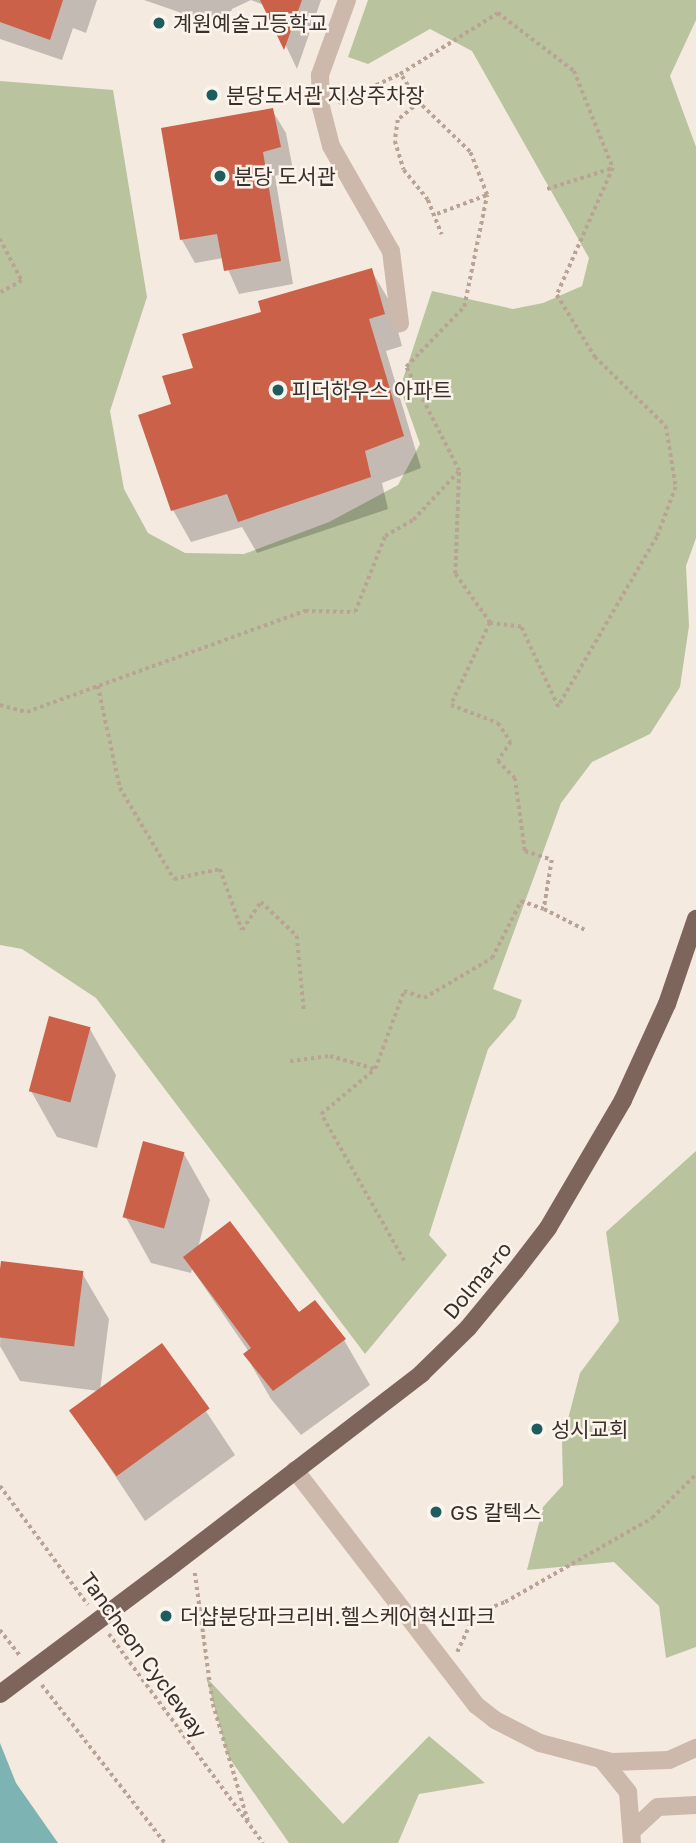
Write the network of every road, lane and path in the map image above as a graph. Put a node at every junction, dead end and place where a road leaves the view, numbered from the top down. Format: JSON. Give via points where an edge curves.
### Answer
{"nodes":[{"id":1,"x":347,"y":0,"type":"edge"},
{"id":2,"x":400,"y":74,"type":"junction"},
{"id":3,"x":339,"y":103,"type":"dead end"},
{"id":4,"x":419,"y":103,"type":"junction"},
{"id":5,"x":613,"y":168,"type":"junction"},
{"id":6,"x":547,"y":189,"type":"dead end"},
{"id":7,"x":487,"y":195,"type":"junction"},
{"id":8,"x":437,"y":214,"type":"junction"},
{"id":9,"x":442,"y":234,"type":"dead end"},
{"id":10,"x":0,"y":239,"type":"edge"},
{"id":11,"x":0,"y":293,"type":"edge"},
{"id":12,"x":400,"y":323,"type":"dead end"},
{"id":13,"x":459,"y":471,"type":"junction"},
{"id":14,"x":490,"y":623,"type":"junction"},
{"id":15,"x":98,"y":686,"type":"junction"},
{"id":16,"x":0,"y":705,"type":"edge"},
{"id":17,"x":544,"y":909,"type":"junction"},
{"id":18,"x":696,"y":919,"type":"edge"},
{"id":19,"x":587,"y":931,"type":"dead end"},
{"id":20,"x":304,"y":1012,"type":"dead end"},
{"id":21,"x":290,"y":1061,"type":"dead end"},
{"id":22,"x":376,"y":1069,"type":"junction"},
{"id":23,"x":404,"y":1261,"type":"dead end"},
{"id":24,"x":295,"y":1471,"type":"junction"},
{"id":25,"x":696,"y":1474,"type":"edge"},
{"id":26,"x":0,"y":1486,"type":"edge"},
{"id":27,"x":191,"y":1550,"type":"junction"},
{"id":28,"x":89,"y":1608,"type":"dead end"},
{"id":29,"x":0,"y":1630,"type":"edge"},
{"id":30,"x":106,"y":1630,"type":"dead end"},
{"id":31,"x":26,"y":1663,"type":"dead end"},
{"id":32,"x":449,"y":1671,"type":"junction"},
{"id":33,"x":34,"y":1674,"type":"dead end"},
{"id":34,"x":0,"y":1694,"type":"edge"},
{"id":35,"x":696,"y":1748,"type":"edge"},
{"id":36,"x":603,"y":1760,"type":"junction"},
{"id":37,"x":696,"y":1805,"type":"edge"},
{"id":38,"x":248,"y":1824,"type":"junction"},
{"id":39,"x":632,"y":1837,"type":"edge"},
{"id":40,"x":165,"y":1843,"type":"edge"},
{"id":41,"x":263,"y":1843,"type":"edge"}],
"edges":[{"from":1,"to":12,"type":"street","via":[[320,75],[321,107],[331,146],[356,178],[391,251]]},
{"from":2,"to":3,"type":"path"},
{"from":2,"to":4,"type":"path"},
{"from":2,"to":5,"type":"path","via":[[498,13],[575,71]]},
{"from":4,"to":7,"type":"path","via":[[470,152]]},
{"from":4,"to":8,"type":"path","via":[[398,120],[395,141],[404,170]]},
{"from":5,"to":6,"type":"path"},
{"from":5,"to":14,"type":"path","via":[[557,295],[595,357],[666,426],[676,487],[657,537],[558,707],[521,627]]},
{"from":7,"to":8,"type":"path"},
{"from":7,"to":13,"type":"path","via":[[464,307],[406,367]]},
{"from":8,"to":9,"type":"path"},
{"from":10,"to":11,"type":"path","via":[[22,281]]},
{"from":13,"to":14,"type":"path","via":[[455,574]]},
{"from":13,"to":15,"type":"path","via":[[413,520],[385,536],[355,612],[305,611]]},
{"from":14,"to":17,"type":"path","via":[[451,705],[498,723],[511,742],[498,761],[515,778],[525,851],[551,860]]},
{"from":15,"to":16,"type":"path","via":[[27,712]]},
{"from":15,"to":20,"type":"path","via":[[120,789],[174,879],[220,869],[242,930],[261,902],[297,936]]},
{"from":17,"to":19,"type":"path"},
{"from":17,"to":22,"type":"path","via":[[521,901],[492,958],[424,998],[404,991]]},
{"from":18,"to":24,"type":"main road","name":"Dolma-ro","via":[[646,1052],[548,1228],[468,1328],[421,1374]]},
{"from":21,"to":22,"type":"path","via":[[330,1056]]},
{"from":22,"to":23,"type":"path","via":[[321,1114]]},
{"from":24,"to":27,"type":"main road","name":"Dolma-ro"},
{"from":24,"to":32,"type":"street"},
{"from":25,"to":32,"type":"path","via":[[652,1518],[505,1602],[475,1614]]},
{"from":26,"to":28,"type":"path","name":"Tancheon Cycleway"},
{"from":27,"to":34,"type":"main road","name":"Dolma-ro","bridge":true},
{"from":27,"to":38,"type":"path","via":[[213,1704]]},
{"from":29,"to":31,"type":"path"},
{"from":30,"to":38,"type":"path","name":"Tancheon Cycleway"},
{"from":32,"to":36,"type":"street","via":[[476,1705],[517,1733]]},
{"from":33,"to":40,"type":"path"},
{"from":35,"to":36,"type":"street","via":[[669,1760]]},
{"from":36,"to":39,"type":"street","via":[[628,1792]]},
{"from":37,"to":39,"type":"street","via":[[658,1807]]},
{"from":38,"to":41,"type":"path","name":"Tancheon Cycleway"}]}
